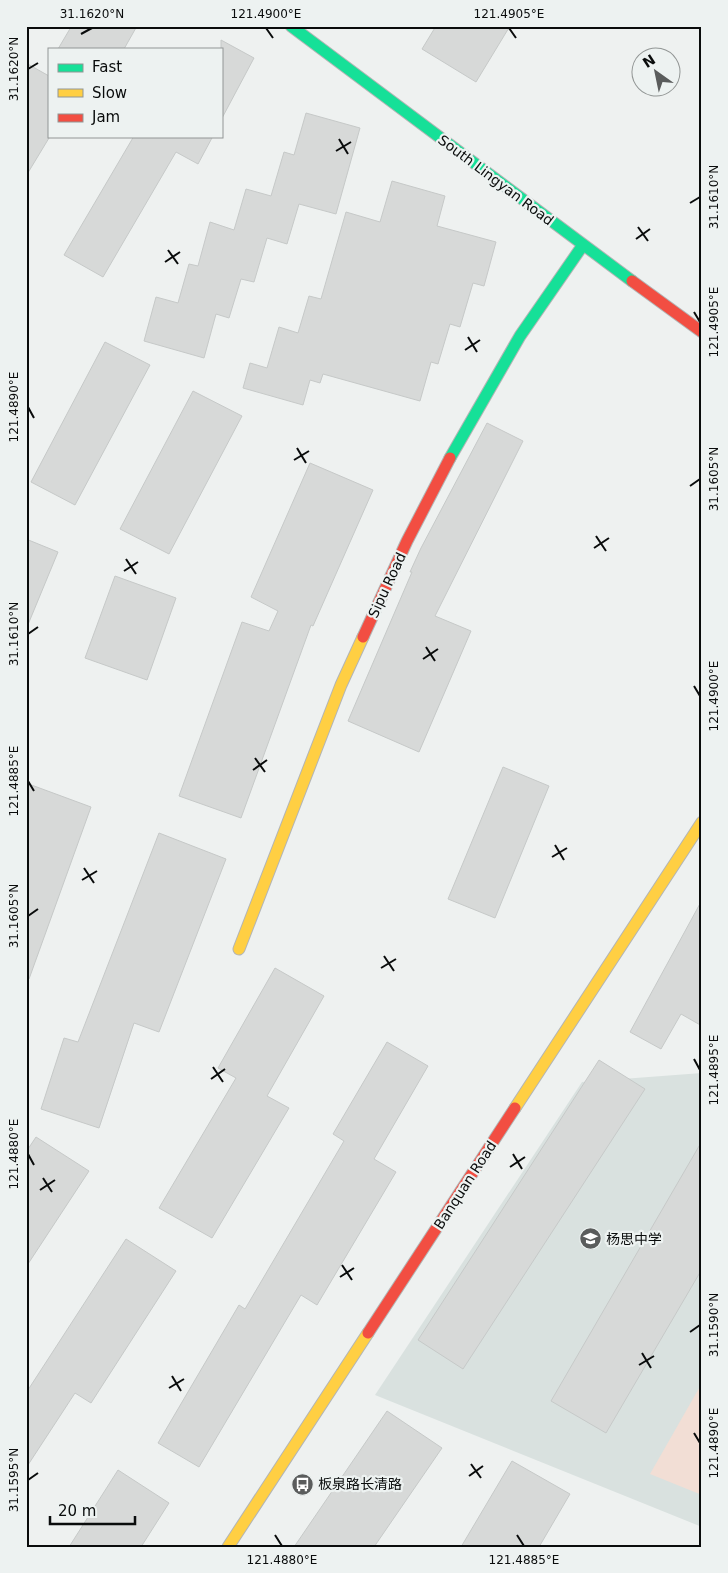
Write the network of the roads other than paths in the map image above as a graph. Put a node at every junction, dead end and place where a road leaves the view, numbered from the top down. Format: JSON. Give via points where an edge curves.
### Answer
{"nodes":[{"id":1,"x":291,"y":26,"type":"edge"},
{"id":2,"x":583,"y":245,"type":"junction"},
{"id":3,"x":702,"y":332,"type":"edge"},
{"id":4,"x":702,"y":822,"type":"edge"},
{"id":5,"x":239,"y":949,"type":"dead end"},
{"id":6,"x":228,"y":1547,"type":"edge"}],
"edges":[{"from":1,"to":2,"type":"street","name":"South Lingyan Road"},
{"from":2,"to":3,"type":"street","name":"South Lingyan Road"},
{"from":2,"to":5,"type":"street","name":"Sipu Road","via":[[520,336],[455,448],[407,541],[341,685]]},
{"from":4,"to":6,"type":"street","name":"Banquan Road"}]}
